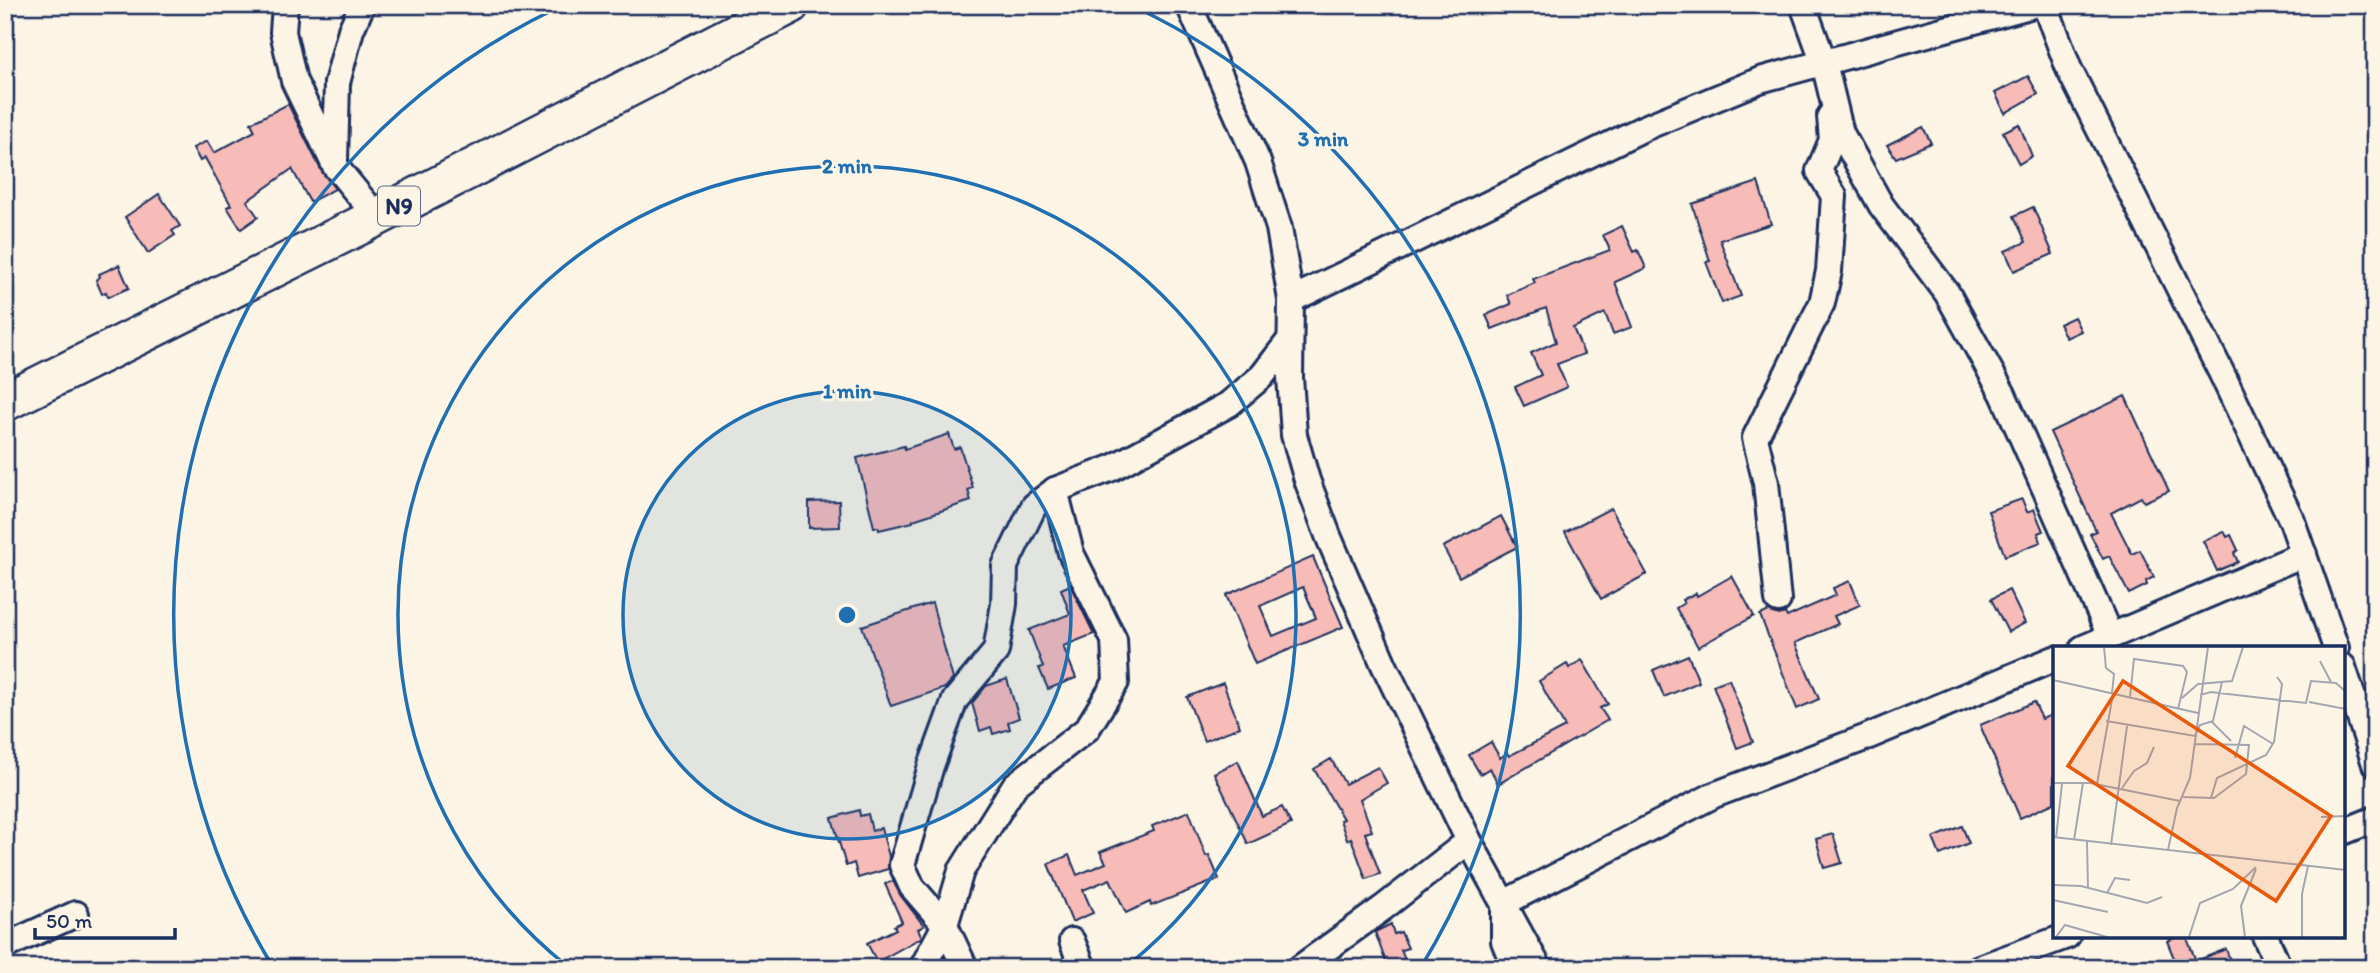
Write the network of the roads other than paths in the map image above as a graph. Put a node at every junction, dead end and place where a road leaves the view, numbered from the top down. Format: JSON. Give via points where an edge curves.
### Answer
{"nodes":[{"id":1,"x":285,"y":5,"type":"edge"},
{"id":2,"x":362,"y":5,"type":"edge"},
{"id":3,"x":790,"y":5,"type":"edge"},
{"id":4,"x":1189,"y":5,"type":"edge"},
{"id":5,"x":1803,"y":5,"type":"edge"},
{"id":6,"x":2033,"y":5,"type":"edge"},
{"id":7,"x":2046,"y":5,"type":"edge"},
{"id":8,"x":1824,"y":63,"type":"junction"},
{"id":9,"x":335,"y":166,"type":"junction"},
{"id":10,"x":377,"y":217,"type":"junction"},
{"id":11,"x":1291,"y":300,"type":"junction"},
{"id":12,"x":1289,"y":341,"type":"junction"},
{"id":13,"x":5,"y":402,"type":"edge"},
{"id":14,"x":1055,"y":490,"type":"junction"},
{"id":15,"x":2304,"y":554,"type":"junction"},
{"id":16,"x":1778,"y":600,"type":"dead end"},
{"id":17,"x":2110,"y":636,"type":"junction"},
{"id":18,"x":2088,"y":646,"type":"edge"},
{"id":19,"x":2335,"y":646,"type":"edge"},
{"id":20,"x":2053,"y":659,"type":"edge"},
{"id":21,"x":2345,"y":673,"type":"edge"},
{"id":22,"x":2375,"y":764,"type":"edge"},
{"id":23,"x":2375,"y":819,"type":"edge"},
{"id":24,"x":2345,"y":831,"type":"edge"},
{"id":25,"x":1469,"y":841,"type":"junction"},
{"id":26,"x":1504,"y":903,"type":"junction"},
{"id":27,"x":76,"y":914,"type":"dead end"},
{"id":28,"x":945,"y":925,"type":"junction"},
{"id":29,"x":2062,"y":938,"type":"edge"},
{"id":30,"x":2265,"y":938,"type":"edge"},
{"id":31,"x":1072,"y":941,"type":"dead end"},
{"id":32,"x":5,"y":946,"type":"edge"},
{"id":33,"x":922,"y":968,"type":"edge"},
{"id":34,"x":965,"y":968,"type":"edge"},
{"id":35,"x":1083,"y":968,"type":"edge"},
{"id":36,"x":1300,"y":968,"type":"edge"},
{"id":37,"x":1515,"y":968,"type":"edge"},
{"id":38,"x":1539,"y":968,"type":"edge"},
{"id":39,"x":1979,"y":968,"type":"edge"},
{"id":40,"x":2279,"y":968,"type":"edge"}],
"edges":[{"from":1,"to":9,"type":"street","via":[[283,32],[294,82]]},
{"from":2,"to":9,"type":"street","via":[[337,83]]},
{"from":3,"to":10,"type":"highway","number":"N9"},
{"from":4,"to":11,"type":"street","via":[[1258,162],[1279,228]]},
{"from":5,"to":8,"type":"street"},
{"from":6,"to":8,"type":"street"},
{"from":7,"to":15,"type":"street","via":[[2069,69],[2221,372]]},
{"from":8,"to":11,"type":"street","via":[[1760,80],[1644,128]]},
{"from":8,"to":16,"type":"street","via":[[1832,139],[1819,171],[1834,197],[1829,271],[1822,303],[1755,438],[1766,482]]},
{"from":8,"to":17,"type":"street","via":[[1841,133],[1881,205],[1947,293],[2003,394]]},
{"from":9,"to":10,"type":"street"},
{"from":10,"to":13,"type":"highway","number":"N9"},
{"from":11,"to":12,"type":"street"},
{"from":12,"to":14,"type":"street","via":[[1262,376],[1229,404],[1112,468]]},
{"from":12,"to":25,"type":"street","via":[[1294,435],[1307,480],[1384,665]]},
{"from":14,"to":28,"type":"street","via":[[1034,506],[1005,566],[996,651],[955,701],[906,844],[902,865],[912,887]]},
{"from":14,"to":28,"type":"street","via":[[1071,553],[1114,640],[1116,682],[1087,729],[1015,785],[961,871]]},
{"from":15,"to":17,"type":"street"},
{"from":15,"to":19,"type":"street"},
{"from":17,"to":18,"type":"street"},
{"from":20,"to":26,"type":"street","via":[[1714,795]]},
{"from":21,"to":22,"type":"street"},
{"from":23,"to":24,"type":"street"},
{"from":25,"to":26,"type":"street"},
{"from":25,"to":36,"type":"street"},
{"from":26,"to":37,"type":"street","via":[[1504,941]]},
{"from":26,"to":38,"type":"street"},
{"from":27,"to":32,"type":"street"},
{"from":28,"to":33,"type":"street"},
{"from":28,"to":34,"type":"street"},
{"from":29,"to":39,"type":"street"},
{"from":30,"to":40,"type":"street"},
{"from":31,"to":35,"type":"street"}]}
